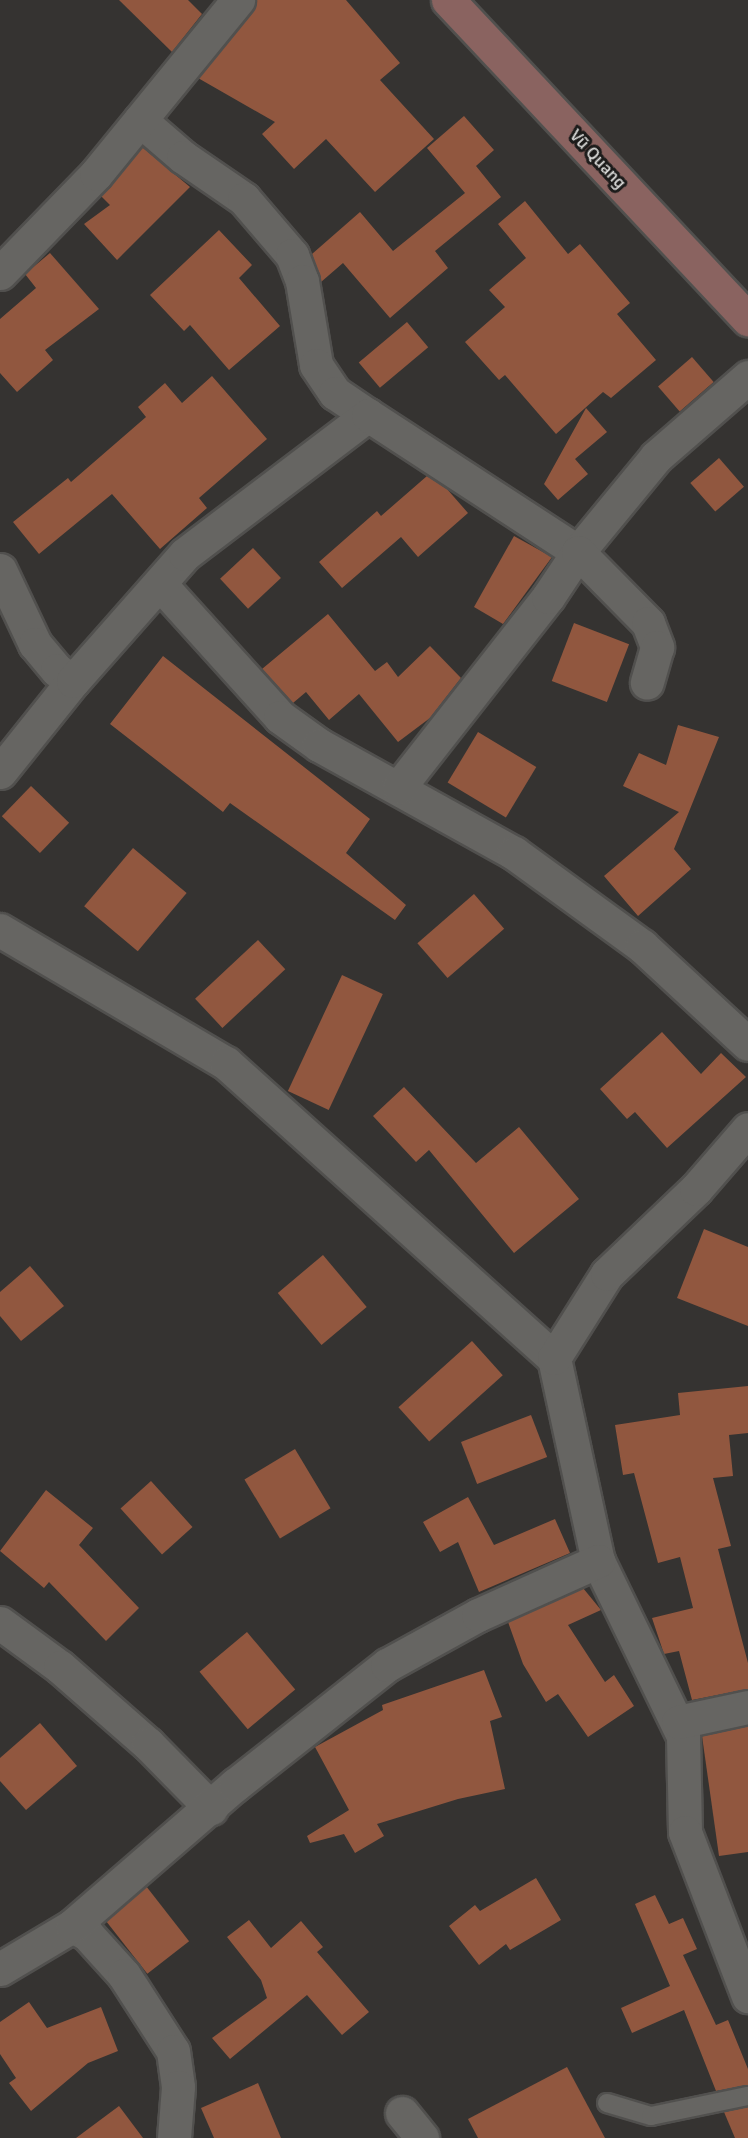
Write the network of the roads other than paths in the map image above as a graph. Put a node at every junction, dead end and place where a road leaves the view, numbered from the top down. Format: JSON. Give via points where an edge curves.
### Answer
{"nodes":[{"id":1,"x":238,"y":0,"type":"edge"},
{"id":2,"x":448,"y":0,"type":"edge"},
{"id":3,"x":140,"y":120,"type":"junction"},
{"id":4,"x":0,"y":273,"type":"edge"},
{"id":5,"x":748,"y":319,"type":"edge"},
{"id":6,"x":748,"y":377,"type":"edge"},
{"id":7,"x":368,"y":416,"type":"junction"},
{"id":8,"x":578,"y":552,"type":"junction"},
{"id":9,"x":0,"y":570,"type":"edge"},
{"id":10,"x":160,"y":584,"type":"junction"},
{"id":11,"x":73,"y":681,"type":"junction"},
{"id":12,"x":647,"y":684,"type":"dead end"},
{"id":13,"x":0,"y":772,"type":"edge"},
{"id":14,"x":399,"y":787,"type":"junction"},
{"id":15,"x":0,"y":930,"type":"edge"},
{"id":16,"x":748,"y":1044,"type":"edge"},
{"id":17,"x":748,"y":1129,"type":"edge"},
{"id":18,"x":554,"y":1358,"type":"junction"},
{"id":19,"x":598,"y":1561,"type":"junction"},
{"id":20,"x":0,"y":1623,"type":"edge"},
{"id":21,"x":748,"y":1707,"type":"edge"},
{"id":22,"x":678,"y":1722,"type":"junction"},
{"id":23,"x":211,"y":1808,"type":"junction"},
{"id":24,"x":72,"y":1926,"type":"junction"},
{"id":25,"x":0,"y":1970,"type":"edge"},
{"id":26,"x":748,"y":1996,"type":"edge"},
{"id":27,"x":748,"y":2096,"type":"edge"},
{"id":28,"x":607,"y":2103,"type":"dead end"},
{"id":29,"x":174,"y":2138,"type":"edge"}],
"edges":[{"from":1,"to":3,"type":"street"},
{"from":2,"to":5,"type":"main road","name":"Vũ Quang"},
{"from":3,"to":4,"type":"street","via":[[88,182]]},
{"from":3,"to":7,"type":"street","via":[[183,157],[244,199],[292,255],[302,281],[316,365],[335,393]]},
{"from":6,"to":8,"type":"street","via":[[656,457]]},
{"from":7,"to":8,"type":"street"},
{"from":7,"to":10,"type":"street","via":[[185,554]]},
{"from":8,"to":12,"type":"street","via":[[648,622],[657,647]]},
{"from":8,"to":14,"type":"street","via":[[548,597]]},
{"from":9,"to":11,"type":"street","via":[[35,644],[57,670]]},
{"from":10,"to":11,"type":"street"},
{"from":10,"to":14,"type":"street","via":[[280,717],[319,745]]},
{"from":11,"to":13,"type":"street"},
{"from":14,"to":16,"type":"street","via":[[514,853],[642,946]]},
{"from":15,"to":18,"type":"street","via":[[226,1063]]},
{"from":17,"to":18,"type":"street","via":[[696,1189],[607,1274]]},
{"from":18,"to":19,"type":"street"},
{"from":19,"to":22,"type":"street"},
{"from":19,"to":23,"type":"street","via":[[420,1644],[387,1665]]},
{"from":20,"to":23,"type":"street","via":[[104,1705]]},
{"from":21,"to":22,"type":"street"},
{"from":22,"to":26,"type":"street","via":[[683,1736],[685,1832]]},
{"from":23,"to":24,"type":"street"},
{"from":24,"to":25,"type":"street"},
{"from":24,"to":29,"type":"street","via":[[87,1934],[124,1975],[173,2051],[178,2087]]},
{"from":27,"to":28,"type":"lane","via":[[651,2116]]}]}
